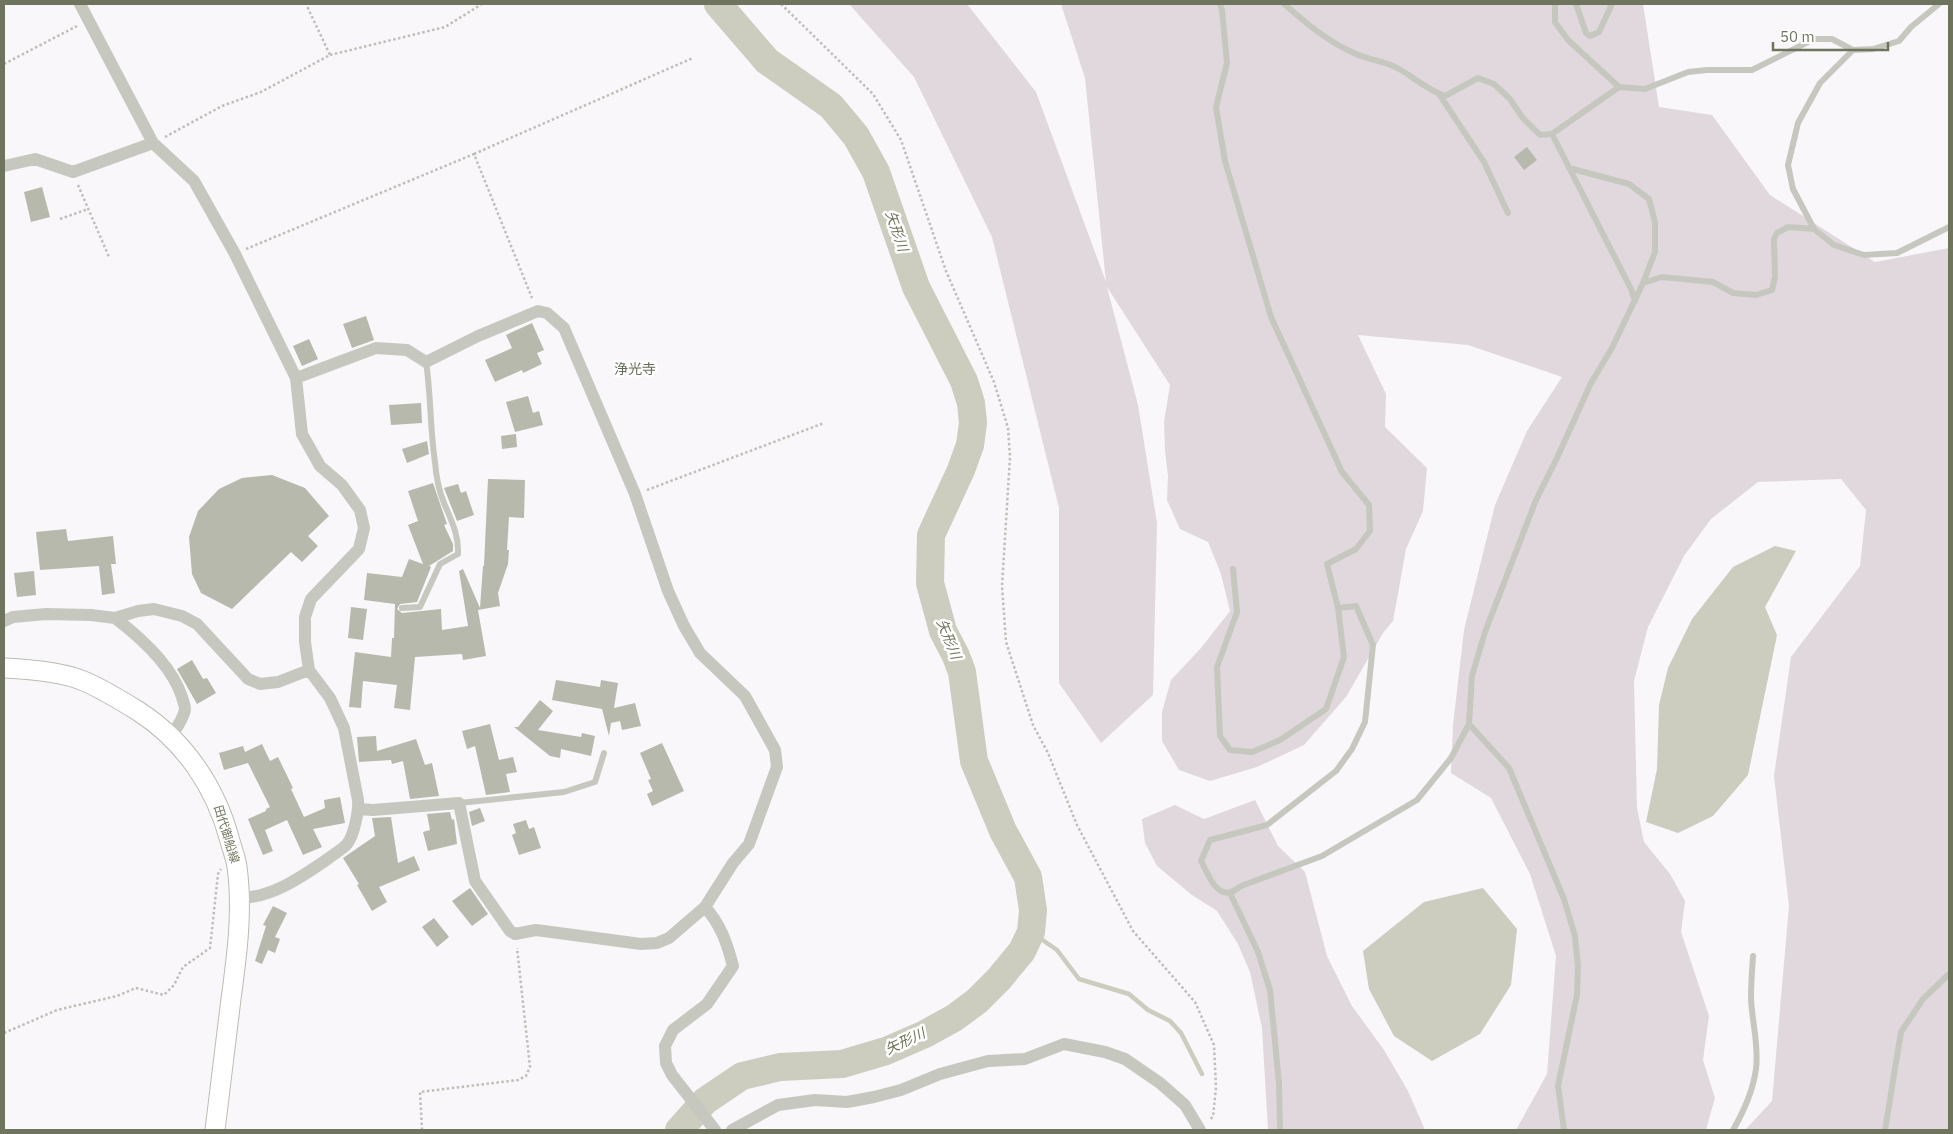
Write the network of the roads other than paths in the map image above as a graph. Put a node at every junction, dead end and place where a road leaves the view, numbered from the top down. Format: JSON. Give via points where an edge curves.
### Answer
{"nodes":[{"id":1,"x":80,"y":4,"type":"edge"},
{"id":2,"x":1220,"y":4,"type":"edge"},
{"id":3,"x":1284,"y":4,"type":"edge"},
{"id":4,"x":1555,"y":4,"type":"edge"},
{"id":5,"x":1576,"y":4,"type":"edge"},
{"id":6,"x":1612,"y":4,"type":"edge"},
{"id":7,"x":1939,"y":4,"type":"edge"},
{"id":8,"x":1852,"y":50,"type":"junction"},
{"id":9,"x":1619,"y":87,"type":"junction"},
{"id":10,"x":1439,"y":94,"type":"junction"},
{"id":11,"x":1552,"y":134,"type":"junction"},
{"id":12,"x":153,"y":143,"type":"junction"},
{"id":13,"x":4,"y":166,"type":"edge"},
{"id":14,"x":1569,"y":168,"type":"junction"},
{"id":15,"x":1508,"y":213,"type":"dead end"},
{"id":16,"x":1949,"y":226,"type":"edge"},
{"id":17,"x":1814,"y":229,"type":"junction"},
{"id":18,"x":1643,"y":283,"type":"junction"},
{"id":19,"x":1635,"y":301,"type":"junction"},
{"id":20,"x":426,"y":362,"type":"junction"},
{"id":21,"x":296,"y":378,"type":"junction"},
{"id":22,"x":1233,"y":569,"type":"dead end"},
{"id":23,"x":402,"y":608,"type":"dead end"},
{"id":24,"x":1338,"y":608,"type":"junction"},
{"id":25,"x":114,"y":618,"type":"junction"},
{"id":26,"x":4,"y":621,"type":"edge"},
{"id":27,"x":4,"y":668,"type":"edge"},
{"id":28,"x":309,"y":670,"type":"junction"},
{"id":29,"x":1469,"y":724,"type":"junction"},
{"id":30,"x":171,"y":736,"type":"junction"},
{"id":31,"x":604,"y":753,"type":"dead end"},
{"id":32,"x":459,"y":803,"type":"junction"},
{"id":33,"x":359,"y":809,"type":"junction"},
{"id":34,"x":1230,"y":893,"type":"junction"},
{"id":35,"x":239,"y":898,"type":"junction"},
{"id":36,"x":705,"y":907,"type":"junction"},
{"id":37,"x":1753,"y":956,"type":"dead end"},
{"id":38,"x":1949,"y":974,"type":"edge"},
{"id":39,"x":1200,"y":1129,"type":"edge"},
{"id":40,"x":215,"y":1130,"type":"edge"},
{"id":41,"x":715,"y":1130,"type":"edge"},
{"id":42,"x":732,"y":1130,"type":"edge"},
{"id":43,"x":1280,"y":1130,"type":"edge"},
{"id":44,"x":1564,"y":1130,"type":"edge"},
{"id":45,"x":1734,"y":1130,"type":"edge"},
{"id":46,"x":1885,"y":1130,"type":"edge"}],
"edges":[{"from":1,"to":12,"type":"street"},
{"from":2,"to":24,"type":"lane","via":[[1227,63],[1216,107],[1225,161],[1271,317],[1342,472],[1369,505],[1370,531],[1356,549],[1327,564]]},
{"from":3,"to":10,"type":"lane","via":[[1334,42],[1355,54],[1398,68]]},
{"from":4,"to":9,"type":"lane","via":[[1555,22],[1568,40]]},
{"from":5,"to":6,"type":"lane","via":[[1590,36],[1599,32]]},
{"from":7,"to":8,"type":"lane","via":[[1899,41],[1873,49]]},
{"from":8,"to":9,"type":"lane","via":[[1832,39],[1814,39],[1752,70],[1688,72],[1645,89]]},
{"from":8,"to":17,"type":"lane","via":[[1820,83],[1798,124],[1788,165],[1793,189]]},
{"from":9,"to":11,"type":"lane"},
{"from":10,"to":11,"type":"lane","via":[[1445,96],[1478,78],[1494,84],[1540,135]]},
{"from":10,"to":15,"type":"lane","via":[[1484,162]]},
{"from":11,"to":14,"type":"lane"},
{"from":12,"to":13,"type":"street","via":[[73,172],[35,159]]},
{"from":12,"to":21,"type":"street","via":[[194,180],[235,254]]},
{"from":14,"to":18,"type":"lane","via":[[1629,184],[1649,199],[1655,222],[1655,252]]},
{"from":14,"to":19,"type":"lane"},
{"from":16,"to":17,"type":"lane","via":[[1896,253],[1864,255],[1834,245]]},
{"from":17,"to":18,"type":"lane","via":[[1788,228],[1777,233],[1772,290],[1756,296],[1733,293],[1713,282],[1662,277]]},
{"from":18,"to":19,"type":"lane"},
{"from":19,"to":29,"type":"lane","via":[[1591,383],[1536,500],[1485,632],[1472,676]]},
{"from":20,"to":21,"type":"street","via":[[408,350],[376,348]]},
{"from":20,"to":23,"type":"lane","via":[[435,462],[444,503],[459,544],[458,554],[440,564],[420,607]]},
{"from":20,"to":36,"type":"street","via":[[538,311],[547,313],[564,328],[635,494],[668,591],[684,626],[700,654],[745,696],[775,750],[777,767],[749,844]]},
{"from":21,"to":28,"type":"street","via":[[302,434],[320,466],[342,485],[360,510],[364,528],[359,549],[311,599],[305,616]]},
{"from":22,"to":24,"type":"lane","via":[[1238,612],[1218,666],[1220,736],[1230,750],[1252,752],[1280,740],[1326,709],[1344,657]]},
{"from":24,"to":34,"type":"lane","via":[[1356,606],[1373,645],[1364,722],[1336,772],[1267,825],[1210,840],[1201,861],[1216,888]]},
{"from":25,"to":26,"type":"street","via":[[46,614]]},
{"from":25,"to":28,"type":"street","via":[[154,609],[182,616],[197,624],[248,679],[260,684],[278,682]]},
{"from":25,"to":30,"type":"street","via":[[156,655],[179,690],[185,708]]},
{"from":27,"to":30,"type":"main road","name":"田代御船線","via":[[32,669],[84,681],[153,720]]},
{"from":28,"to":33,"type":"street","via":[[330,698],[344,728]]},
{"from":29,"to":34,"type":"lane","via":[[1451,758],[1417,800],[1322,856]]},
{"from":29,"to":44,"type":"lane","via":[[1509,768],[1560,890],[1574,936],[1577,995],[1558,1086]]},
{"from":30,"to":35,"type":"main road","name":"田代御船線","via":[[198,768],[215,796],[237,865]]},
{"from":31,"to":32,"type":"lane","via":[[595,782],[564,792]]},
{"from":32,"to":33,"type":"street"},
{"from":32,"to":36,"type":"street","via":[[475,881],[515,934],[536,930],[641,944],[657,943],[669,938]]},
{"from":33,"to":35,"type":"street","via":[[348,843],[334,854],[276,890]]},
{"from":34,"to":43,"type":"lane","via":[[1258,952],[1270,990]]},
{"from":35,"to":40,"type":"main road","name":"田代御船線","via":[[237,949]]},
{"from":36,"to":41,"type":"street","via":[[724,935],[733,966],[707,1004],[673,1030],[665,1046],[666,1063],[672,1075]]},
{"from":37,"to":45,"type":"lane","via":[[1751,999],[1756,1068],[1744,1112]]},
{"from":38,"to":46,"type":"lane","via":[[1923,999],[1901,1032]]},
{"from":39,"to":42,"type":"street","via":[[1185,1104],[1125,1059],[1064,1044],[1025,1059],[988,1061],[940,1074],[874,1097],[847,1102],[814,1100],[778,1105]]}]}
